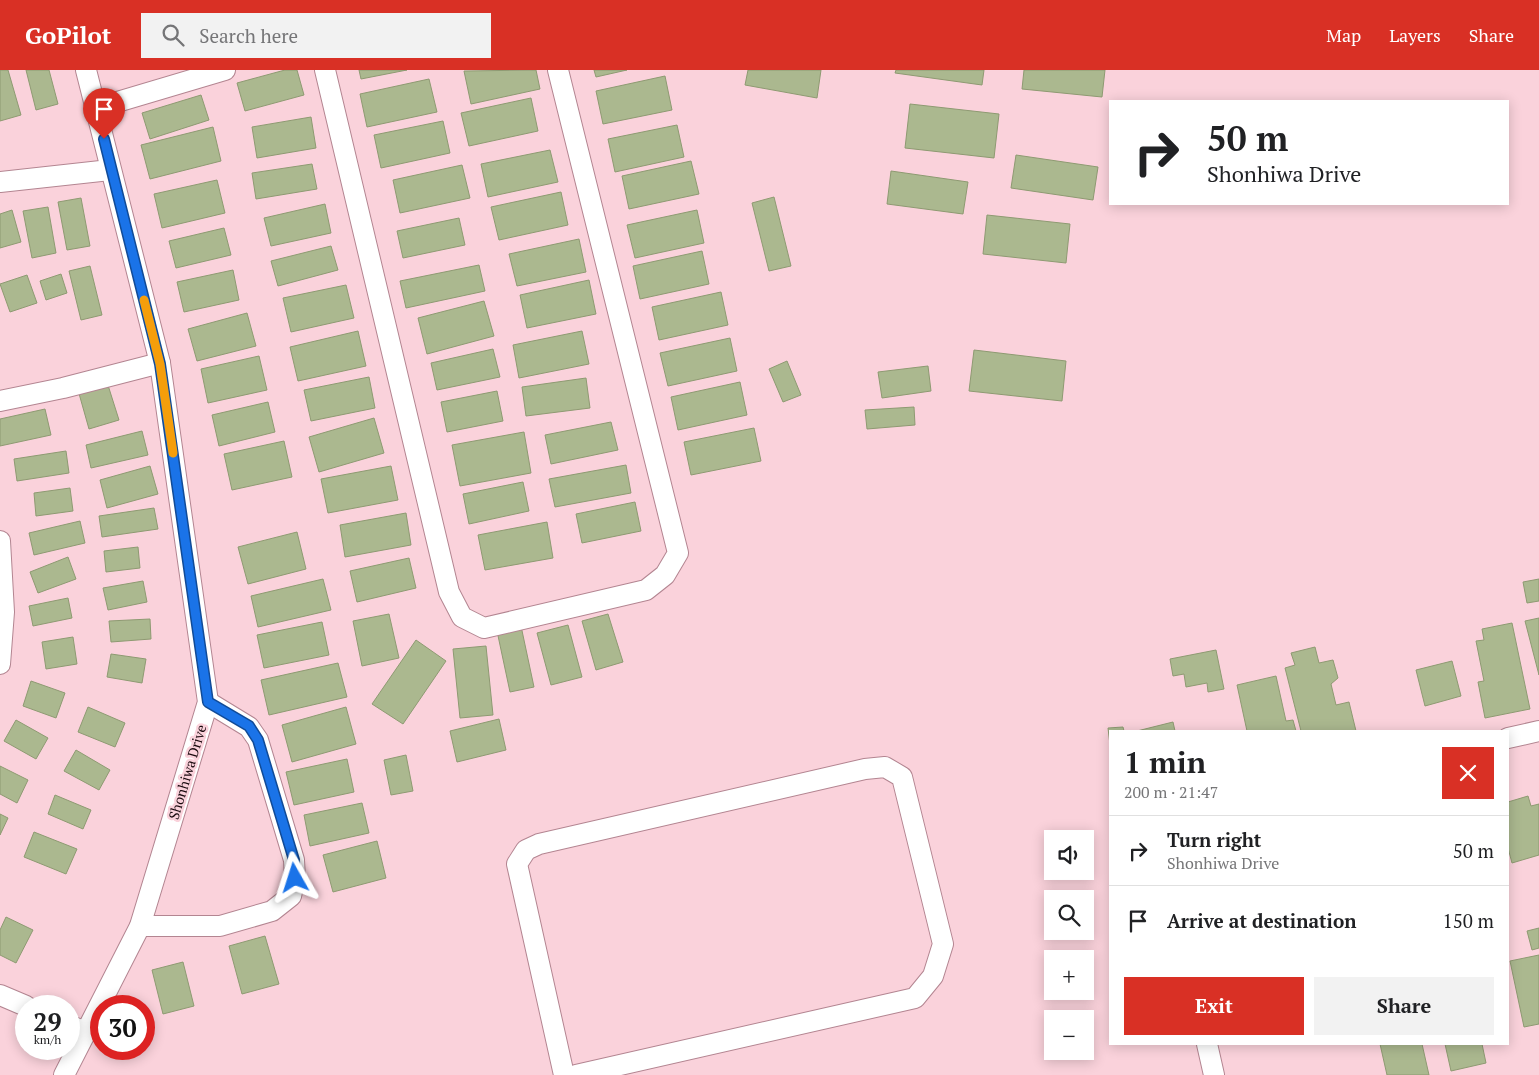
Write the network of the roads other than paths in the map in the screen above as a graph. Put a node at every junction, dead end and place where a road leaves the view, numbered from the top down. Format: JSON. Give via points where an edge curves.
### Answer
{"nodes":[{"id":1,"x":86,"y":70,"type":"edge"},
{"id":2,"x":225,"y":70,"type":"edge"},
{"id":3,"x":325,"y":70,"type":"edge"},
{"id":4,"x":558,"y":70,"type":"edge"},
{"id":5,"x":97,"y":108,"type":"junction"},
{"id":6,"x":110,"y":170,"type":"junction"},
{"id":7,"x":0,"y":182,"type":"edge"},
{"id":8,"x":160,"y":364,"type":"junction"},
{"id":9,"x":0,"y":401,"type":"edge"},
{"id":10,"x":0,"y":541,"type":"edge"},
{"id":11,"x":0,"y":664,"type":"edge"},
{"id":12,"x":208,"y":702,"type":"junction"},
{"id":13,"x":1539,"y":731,"type":"edge"},
{"id":14,"x":1509,"y":738,"type":"edge"},
{"id":15,"x":140,"y":926,"type":"junction"},
{"id":16,"x":0,"y":995,"type":"edge"},
{"id":17,"x":15,"y":1001,"type":"edge"},
{"id":18,"x":80,"y":1026,"type":"edge"},
{"id":19,"x":1207,"y":1045,"type":"edge"},
{"id":20,"x":69,"y":1060,"type":"edge"},
{"id":21,"x":64,"y":1075,"type":"edge"},
{"id":22,"x":564,"y":1075,"type":"edge"},
{"id":23,"x":576,"y":1075,"type":"edge"},
{"id":24,"x":1214,"y":1075,"type":"edge"}],
"edges":[{"from":1,"to":5,"type":"street","name":"Shonhiwa Drive"},
{"from":2,"to":5,"type":"street"},
{"from":3,"to":4,"type":"street","via":[[449,592],[462,618],[484,628],[646,590],[665,575],[678,553]]},
{"from":5,"to":6,"type":"street","name":"Shonhiwa Drive"},
{"from":6,"to":7,"type":"street"},
{"from":6,"to":8,"type":"street","name":"Shonhiwa Drive"},
{"from":8,"to":9,"type":"street"},
{"from":8,"to":12,"type":"street","name":"Shonhiwa Drive"},
{"from":10,"to":11,"type":"street","via":[[4,612]]},
{"from":12,"to":15,"type":"street","name":"Shonhiwa Drive"},
{"from":12,"to":15,"type":"street","via":[[249,726],[258,740],[294,860],[291,896],[272,910],[220,926]]},
{"from":13,"to":14,"type":"street"},
{"from":15,"to":18,"type":"street","name":"Shonhiwa Drive"},
{"from":16,"to":17,"type":"street"},
{"from":19,"to":24,"type":"street"},
{"from":20,"to":21,"type":"street","name":"Shonhiwa Drive"},
{"from":22,"to":23,"type":"street","via":[[517,864],[526,850],[539,844],[865,769],[885,767],[902,778],[943,944],[933,976],[915,998]]}]}
